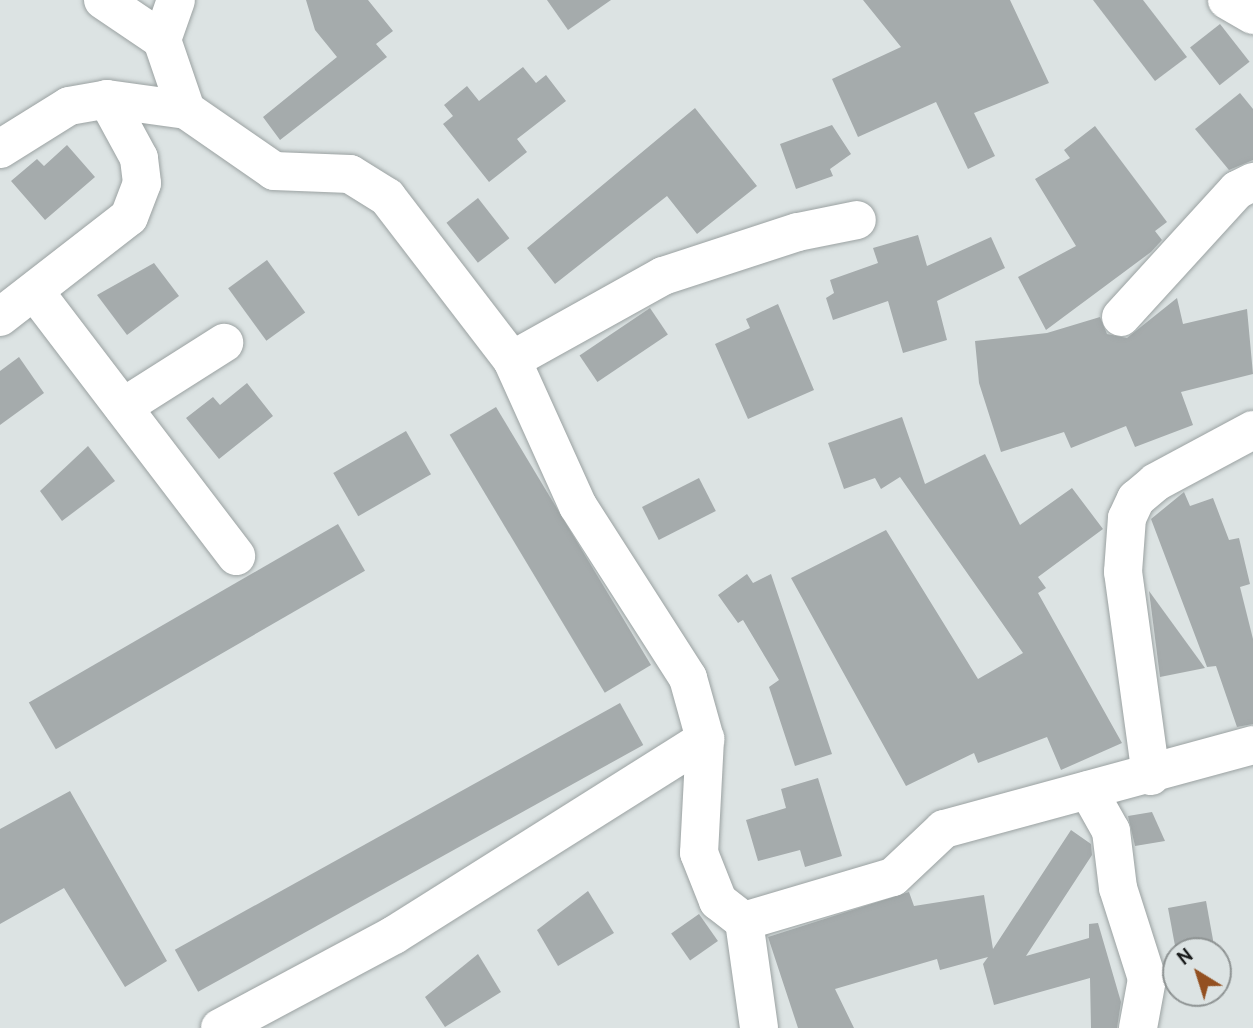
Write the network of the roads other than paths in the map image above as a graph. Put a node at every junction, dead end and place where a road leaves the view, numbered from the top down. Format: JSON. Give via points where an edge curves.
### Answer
{"nodes":[{"id":1,"x":103,"y":0,"type":"edge"},
{"id":2,"x":176,"y":0,"type":"edge"},
{"id":3,"x":162,"y":40,"type":"junction"},
{"id":4,"x":107,"y":99,"type":"junction"},
{"id":5,"x":186,"y":110,"type":"junction"},
{"id":6,"x":0,"y":149,"type":"edge"},
{"id":7,"x":1253,"y":182,"type":"edge"},
{"id":8,"x":858,"y":220,"type":"dead end"},
{"id":9,"x":35,"y":292,"type":"junction"},
{"id":10,"x":0,"y":317,"type":"edge"},
{"id":11,"x":1121,"y":317,"type":"dead end"},
{"id":12,"x":224,"y":342,"type":"dead end"},
{"id":13,"x":512,"y":360,"type":"junction"},
{"id":14,"x":123,"y":407,"type":"junction"},
{"id":15,"x":1253,"y":430,"type":"edge"},
{"id":16,"x":236,"y":555,"type":"dead end"},
{"id":17,"x":705,"y":739,"type":"junction"},
{"id":18,"x":1253,"y":745,"type":"edge"},
{"id":19,"x":1151,"y":776,"type":"junction"},
{"id":20,"x":1088,"y":790,"type":"junction"},
{"id":21,"x":744,"y":921,"type":"junction"},
{"id":22,"x":220,"y":1028,"type":"edge"},
{"id":23,"x":759,"y":1028,"type":"edge"},
{"id":24,"x":1138,"y":1028,"type":"edge"}],
"edges":[{"from":1,"to":3,"type":"street"},
{"from":2,"to":3,"type":"street"},
{"from":3,"to":5,"type":"street"},
{"from":4,"to":5,"type":"street"},
{"from":4,"to":6,"type":"street","via":[[69,106]]},
{"from":4,"to":9,"type":"street","via":[[136,147],[142,183],[129,217]]},
{"from":5,"to":13,"type":"street","via":[[274,171],[350,174],[387,197]]},
{"from":7,"to":11,"type":"street","via":[[1218,210]]},
{"from":8,"to":13,"type":"street","via":[[798,232],[663,276]]},
{"from":9,"to":10,"type":"street"},
{"from":9,"to":14,"type":"street"},
{"from":12,"to":14,"type":"street"},
{"from":13,"to":17,"type":"street","via":[[578,506],[688,678]]},
{"from":14,"to":16,"type":"street"},
{"from":15,"to":19,"type":"street","via":[[1156,482],[1136,499],[1127,518],[1124,572]]},
{"from":17,"to":21,"type":"street","via":[[699,853],[718,901]]},
{"from":17,"to":22,"type":"street","via":[[405,928]]},
{"from":18,"to":19,"type":"street"},
{"from":19,"to":20,"type":"street"},
{"from":20,"to":21,"type":"street","via":[[944,830],[893,877]]},
{"from":20,"to":24,"type":"street","via":[[1111,831],[1118,888],[1147,979]]},
{"from":21,"to":23,"type":"street"}]}
